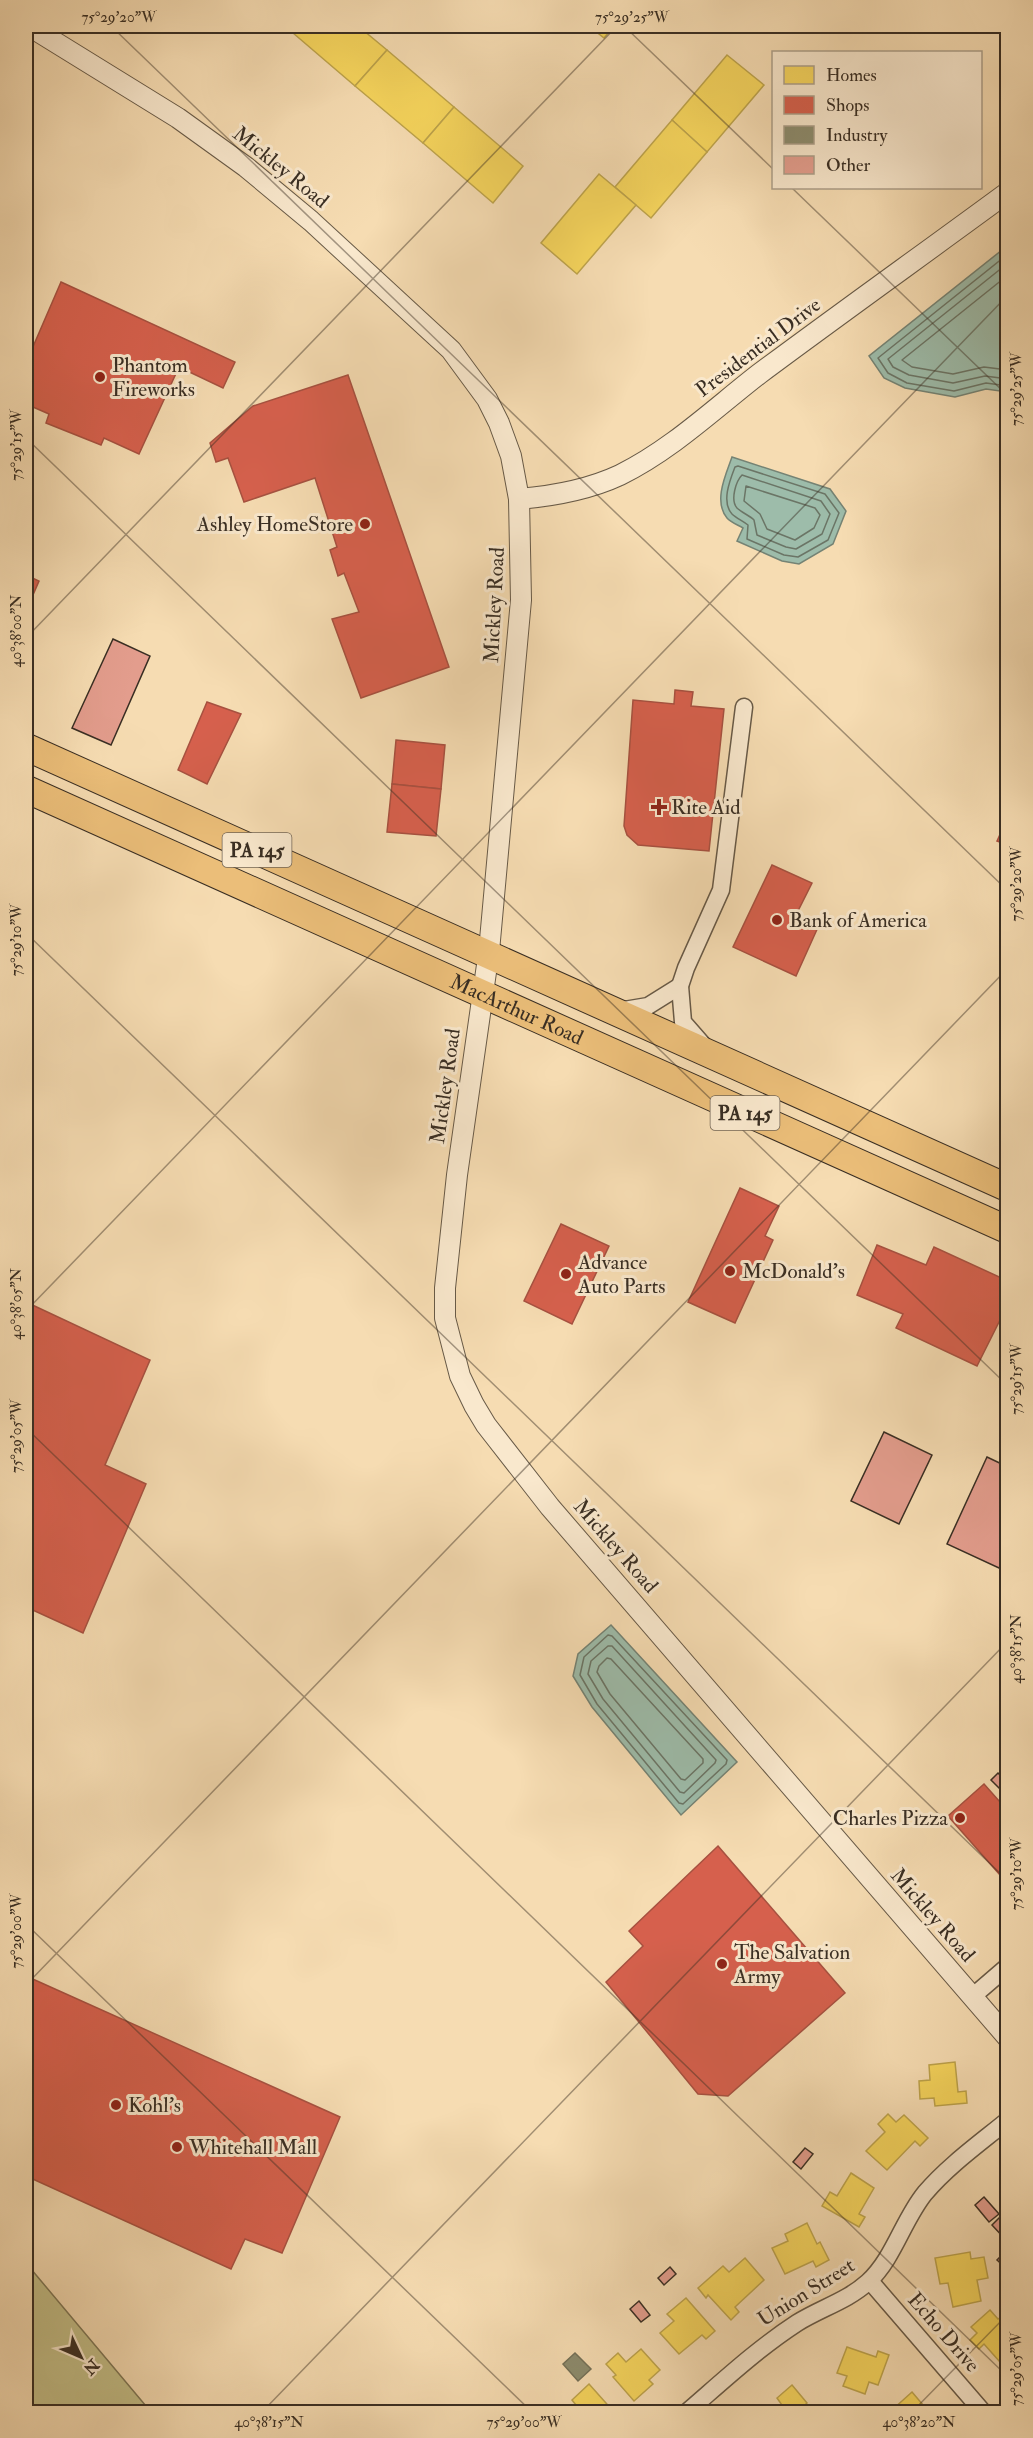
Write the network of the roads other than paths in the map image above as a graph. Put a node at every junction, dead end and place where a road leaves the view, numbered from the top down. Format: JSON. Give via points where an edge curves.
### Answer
{"nodes":[{"id":1,"x":29,"y":26,"type":"edge"},
{"id":2,"x":1008,"y":192,"type":"edge"},
{"id":3,"x":519,"y":499,"type":"junction"},
{"id":4,"x":744,"y":707,"type":"dead end"},
{"id":5,"x":26,"y":747,"type":"edge"},
{"id":6,"x":26,"y":789,"type":"edge"},
{"id":7,"x":489,"y":955,"type":"junction"},
{"id":8,"x":680,"y":986,"type":"junction"},
{"id":9,"x":483,"y":995,"type":"junction"},
{"id":10,"x":614,"y":1011,"type":"junction"},
{"id":11,"x":713,"y":1056,"type":"junction"},
{"id":12,"x":1008,"y":1188,"type":"edge"},
{"id":13,"x":1008,"y":1230,"type":"edge"},
{"id":14,"x":1008,"y":1966,"type":"edge"},
{"id":15,"x":972,"y":1997,"type":"junction"},
{"id":16,"x":1008,"y":2038,"type":"edge"},
{"id":17,"x":1008,"y":2120,"type":"edge"},
{"id":18,"x":870,"y":2280,"type":"junction"},
{"id":19,"x":687,"y":2412,"type":"edge"},
{"id":20,"x":983,"y":2412,"type":"edge"}],
"edges":[{"from":1,"to":3,"type":"street","name":"Mickley Road","via":[[178,118],[246,167],[311,221],[451,350],[473,377],[499,423],[511,456]]},
{"from":2,"to":3,"type":"street","name":"Presidential Drive","via":[[649,459],[587,488]]},
{"from":3,"to":7,"type":"street","name":"Mickley Road","via":[[521,600]]},
{"from":4,"to":8,"type":"street","via":[[721,890]]},
{"from":5,"to":7,"type":"highway","name":"MacArthur Road","number":"PA 145"},
{"from":6,"to":9,"type":"highway","name":"MacArthur Road","number":"PA 145"},
{"from":7,"to":9,"type":"street","name":"Mickley Road"},
{"from":7,"to":10,"type":"highway","name":"MacArthur Road","number":"PA 145"},
{"from":8,"to":10,"type":"street","via":[[648,1006]]},
{"from":8,"to":11,"type":"street","via":[[683,1022]]},
{"from":9,"to":13,"type":"highway","name":"MacArthur Road","number":"PA 145"},
{"from":9,"to":15,"type":"street","name":"Mickley Road","via":[[445,1288],[445,1318],[453,1353],[474,1405],[550,1507]]},
{"from":10,"to":11,"type":"highway","name":"MacArthur Road","number":"PA 145"},
{"from":11,"to":12,"type":"highway","name":"MacArthur Road","number":"PA 145"},
{"from":14,"to":15,"type":"street"},
{"from":15,"to":16,"type":"street","name":"Mickley Road"},
{"from":17,"to":18,"type":"street","name":"Union Street","via":[[926,2193],[886,2261]]},
{"from":18,"to":19,"type":"street","name":"Union Street","via":[[850,2296],[800,2321],[763,2346]]},
{"from":18,"to":20,"type":"street","name":"Echo Drive"}]}
